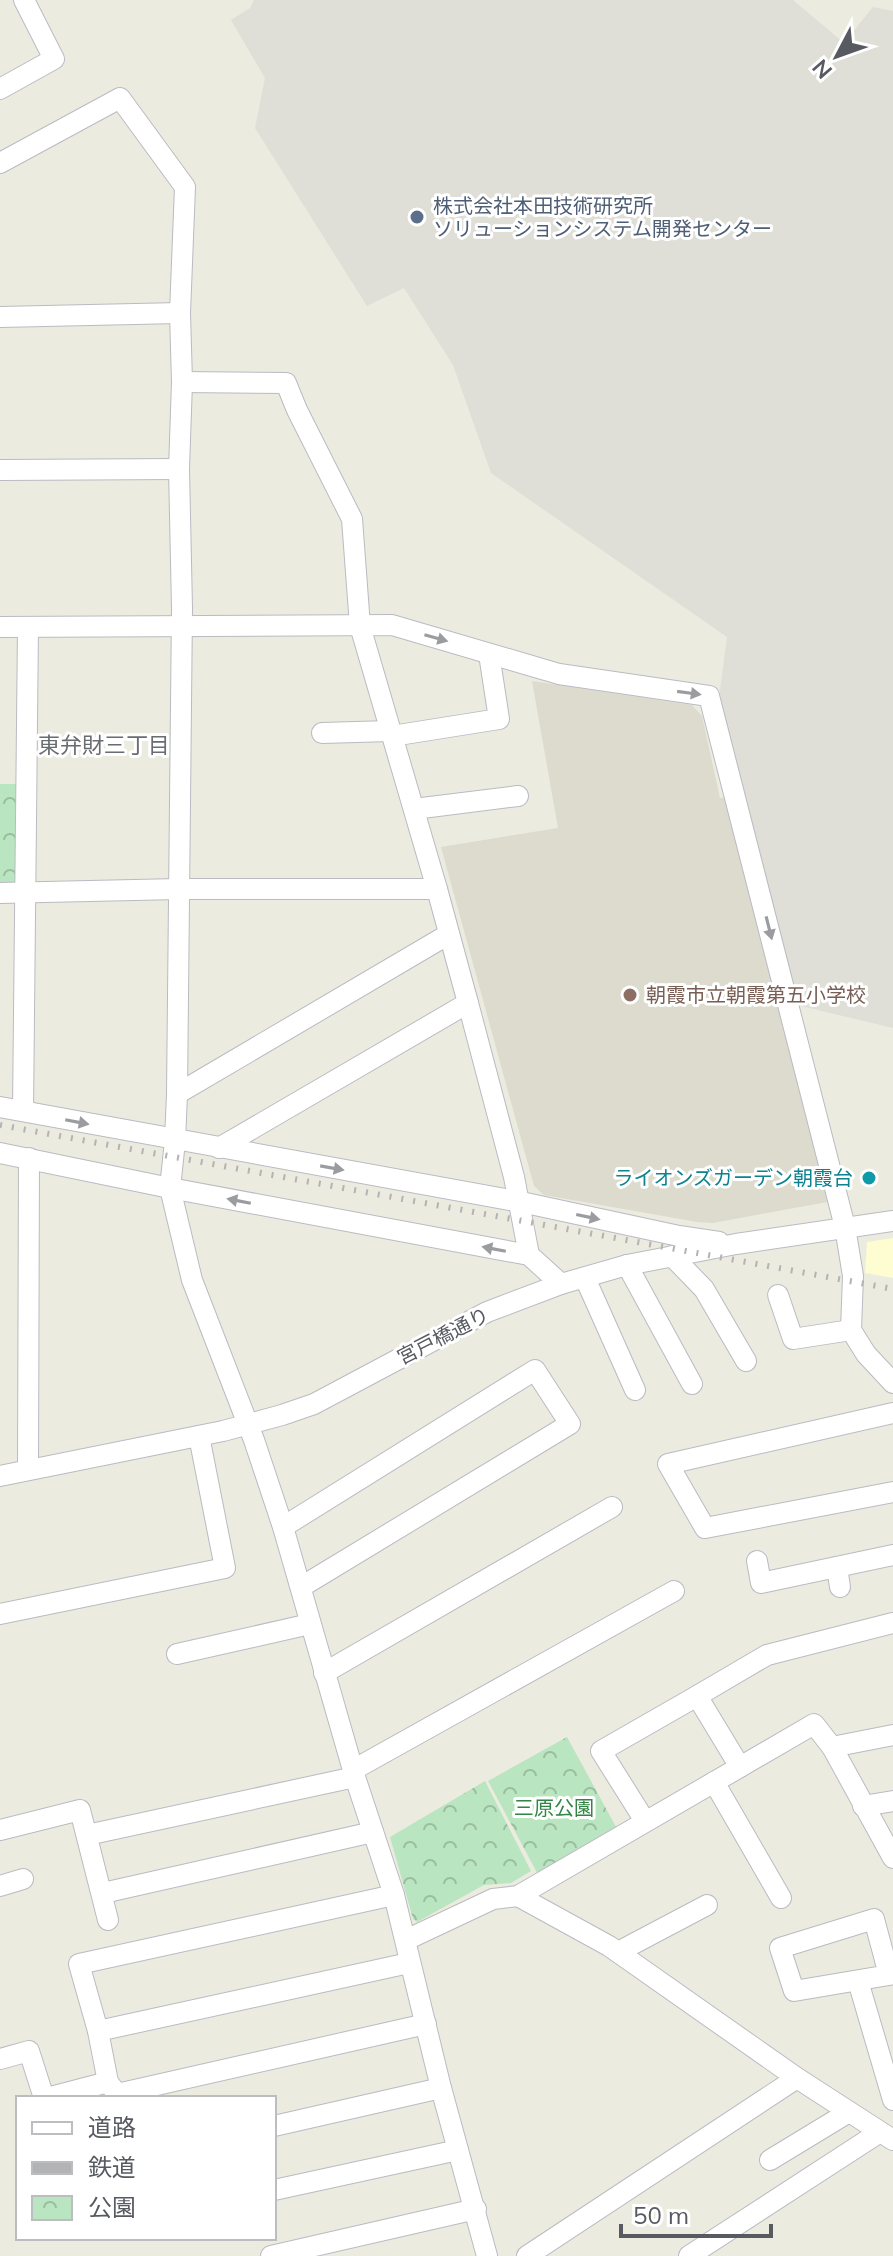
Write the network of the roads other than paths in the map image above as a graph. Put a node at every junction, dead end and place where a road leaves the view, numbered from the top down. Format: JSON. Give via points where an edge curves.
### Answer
{"nodes":[{"id":1,"x":24,"y":0,"type":"edge"},
{"id":2,"x":0,"y":89,"type":"edge"},
{"id":3,"x":0,"y":163,"type":"edge"},
{"id":4,"x":180,"y":313,"type":"junction"},
{"id":5,"x":0,"y":317,"type":"edge"},
{"id":6,"x":182,"y":382,"type":"junction"},
{"id":7,"x":179,"y":469,"type":"junction"},
{"id":8,"x":0,"y":470,"type":"edge"},
{"id":9,"x":181,"y":626,"type":"junction"},
{"id":10,"x":360,"y":626,"type":"junction"},
{"id":11,"x":0,"y":627,"type":"edge"},
{"id":12,"x":28,"y":627,"type":"junction"},
{"id":13,"x":489,"y":654,"type":"junction"},
{"id":14,"x":322,"y":733,"type":"dead end"},
{"id":15,"x":391,"y":733,"type":"junction"},
{"id":16,"x":518,"y":796,"type":"dead end"},
{"id":17,"x":414,"y":809,"type":"junction"},
{"id":18,"x":179,"y":889,"type":"junction"},
{"id":19,"x":437,"y":889,"type":"junction"},
{"id":20,"x":26,"y":892,"type":"junction"},
{"id":21,"x":0,"y":893,"type":"edge"},
{"id":22,"x":449,"y":934,"type":"junction"},
{"id":23,"x":468,"y":1003,"type":"junction"},
{"id":24,"x":177,"y":1094,"type":"junction"},
{"id":25,"x":0,"y":1107,"type":"edge"},
{"id":26,"x":23,"y":1111,"type":"junction"},
{"id":27,"x":175,"y":1141,"type":"junction"},
{"id":28,"x":219,"y":1148,"type":"junction"},
{"id":29,"x":0,"y":1153,"type":"edge"},
{"id":30,"x":29,"y":1158,"type":"junction"},
{"id":31,"x":170,"y":1188,"type":"junction"},
{"id":32,"x":521,"y":1202,"type":"junction"},
{"id":33,"x":893,"y":1221,"type":"edge"},
{"id":34,"x":845,"y":1227,"type":"junction"},
{"id":35,"x":736,"y":1244,"type":"junction"},
{"id":36,"x":529,"y":1255,"type":"junction"},
{"id":37,"x":672,"y":1256,"type":"junction"},
{"id":38,"x":627,"y":1265,"type":"junction"},
{"id":39,"x":585,"y":1278,"type":"junction"},
{"id":40,"x":561,"y":1284,"type":"junction"},
{"id":41,"x":778,"y":1295,"type":"dead end"},
{"id":42,"x":851,"y":1330,"type":"junction"},
{"id":43,"x":746,"y":1361,"type":"dead end"},
{"id":44,"x":893,"y":1383,"type":"edge"},
{"id":45,"x":692,"y":1384,"type":"dead end"},
{"id":46,"x":635,"y":1390,"type":"dead end"},
{"id":47,"x":893,"y":1413,"type":"edge"},
{"id":48,"x":247,"y":1425,"type":"junction"},
{"id":49,"x":199,"y":1436,"type":"junction"},
{"id":50,"x":28,"y":1470,"type":"junction"},
{"id":51,"x":0,"y":1476,"type":"edge"},
{"id":52,"x":893,"y":1492,"type":"edge"},
{"id":53,"x":612,"y":1507,"type":"dead end"},
{"id":54,"x":283,"y":1527,"type":"junction"},
{"id":55,"x":893,"y":1555,"type":"edge"},
{"id":56,"x":757,"y":1561,"type":"dead end"},
{"id":57,"x":301,"y":1587,"type":"junction"},
{"id":58,"x":674,"y":1591,"type":"dead end"},
{"id":59,"x":0,"y":1614,"type":"edge"},
{"id":60,"x":893,"y":1623,"type":"edge"},
{"id":61,"x":310,"y":1624,"type":"junction"},
{"id":62,"x":177,"y":1654,"type":"dead end"},
{"id":63,"x":324,"y":1673,"type":"junction"},
{"id":64,"x":697,"y":1696,"type":"junction"},
{"id":65,"x":893,"y":1735,"type":"edge"},
{"id":66,"x":832,"y":1747,"type":"junction"},
{"id":67,"x":740,"y":1767,"type":"junction"},
{"id":68,"x":354,"y":1773,"type":"junction"},
{"id":69,"x":714,"y":1782,"type":"junction"},
{"id":70,"x":893,"y":1801,"type":"edge"},
{"id":71,"x":863,"y":1806,"type":"junction"},
{"id":72,"x":645,"y":1821,"type":"junction"},
{"id":73,"x":0,"y":1830,"type":"edge"},
{"id":74,"x":373,"y":1832,"type":"junction"},
{"id":75,"x":87,"y":1835,"type":"junction"},
{"id":76,"x":893,"y":1858,"type":"edge"},
{"id":77,"x":23,"y":1879,"type":"dead end"},
{"id":78,"x":0,"y":1886,"type":"edge"},
{"id":79,"x":103,"y":1893,"type":"junction"},
{"id":80,"x":394,"y":1895,"type":"junction"},
{"id":81,"x":518,"y":1896,"type":"junction"},
{"id":82,"x":781,"y":1898,"type":"dead end"},
{"id":83,"x":707,"y":1905,"type":"dead end"},
{"id":84,"x":108,"y":1920,"type":"dead end"},
{"id":85,"x":406,"y":1940,"type":"junction"},
{"id":86,"x":618,"y":1952,"type":"junction"},
{"id":87,"x":409,"y":1963,"type":"junction"},
{"id":88,"x":858,"y":1981,"type":"junction"},
{"id":89,"x":426,"y":2024,"type":"junction"},
{"id":90,"x":98,"y":2031,"type":"junction"},
{"id":91,"x":0,"y":2059,"type":"edge"},
{"id":92,"x":797,"y":2078,"type":"junction"},
{"id":93,"x":108,"y":2082,"type":"junction"},
{"id":94,"x":441,"y":2088,"type":"junction"},
{"id":95,"x":45,"y":2096,"type":"edge"},
{"id":96,"x":54,"y":2096,"type":"edge"},
{"id":97,"x":893,"y":2100,"type":"edge"},
{"id":98,"x":849,"y":2112,"type":"junction"},
{"id":99,"x":276,"y":2126,"type":"edge"},
{"id":100,"x":886,"y":2136,"type":"edge"},
{"id":101,"x":458,"y":2150,"type":"junction"},
{"id":102,"x":770,"y":2160,"type":"dead end"},
{"id":103,"x":276,"y":2190,"type":"edge"},
{"id":104,"x":476,"y":2209,"type":"junction"},
{"id":105,"x":271,"y":2256,"type":"edge"},
{"id":106,"x":487,"y":2256,"type":"edge"},
{"id":107,"x":527,"y":2256,"type":"edge"},
{"id":108,"x":689,"y":2256,"type":"edge"}],
"edges":[{"from":1,"to":2,"type":"street","via":[[54,59]]},
{"from":3,"to":4,"type":"street","via":[[120,98],[185,187]]},
{"from":4,"to":5,"type":"street"},
{"from":4,"to":6,"type":"street"},
{"from":6,"to":7,"type":"street"},
{"from":6,"to":10,"type":"street","via":[[286,383],[352,519]]},
{"from":7,"to":8,"type":"street"},
{"from":7,"to":9,"type":"street"},
{"from":9,"to":10,"type":"street"},
{"from":9,"to":12,"type":"street"},
{"from":9,"to":18,"type":"street"},
{"from":10,"to":13,"type":"street","one_way":true,"via":[[392,625]]},
{"from":10,"to":15,"type":"street"},
{"from":11,"to":12,"type":"street"},
{"from":12,"to":20,"type":"street"},
{"from":13,"to":15,"type":"street","via":[[499,719]]},
{"from":13,"to":34,"type":"street","one_way":true,"via":[[559,674],[709,696]]},
{"from":14,"to":15,"type":"street"},
{"from":15,"to":17,"type":"street"},
{"from":16,"to":17,"type":"street"},
{"from":17,"to":19,"type":"street"},
{"from":18,"to":19,"type":"street"},
{"from":18,"to":20,"type":"street"},
{"from":18,"to":24,"type":"street"},
{"from":19,"to":22,"type":"street"},
{"from":20,"to":21,"type":"street"},
{"from":20,"to":26,"type":"street"},
{"from":22,"to":23,"type":"street"},
{"from":22,"to":24,"type":"street"},
{"from":23,"to":28,"type":"street"},
{"from":23,"to":32,"type":"street"},
{"from":24,"to":27,"type":"street"},
{"from":25,"to":26,"type":"street"},
{"from":26,"to":27,"type":"street","one_way":true},
{"from":27,"to":28,"type":"street"},
{"from":27,"to":31,"type":"street"},
{"from":28,"to":32,"type":"street","one_way":true},
{"from":29,"to":30,"type":"street"},
{"from":30,"to":31,"type":"street"},
{"from":30,"to":50,"type":"street"},
{"from":36,"to":31,"type":"street","one_way":true},
{"from":31,"to":48,"type":"street","via":[[192,1280]]},
{"from":32,"to":35,"type":"street","one_way":true},
{"from":32,"to":36,"type":"street"},
{"from":33,"to":34,"type":"street","name":"宮戸橋通り"},
{"from":34,"to":35,"type":"street","name":"宮戸橋通り"},
{"from":34,"to":42,"type":"street","via":[[853,1276]]},
{"from":35,"to":37,"type":"street","name":"宮戸橋通り"},
{"from":36,"to":40,"type":"street"},
{"from":37,"to":38,"type":"street","name":"宮戸橋通り"},
{"from":37,"to":43,"type":"street","via":[[704,1289]]},
{"from":38,"to":39,"type":"street","name":"宮戸橋通り"},
{"from":38,"to":45,"type":"street"},
{"from":39,"to":40,"type":"street","name":"宮戸橋通り"},
{"from":39,"to":46,"type":"street"},
{"from":40,"to":48,"type":"street","name":"宮戸橋通り","via":[[457,1326],[314,1404]]},
{"from":41,"to":42,"type":"street","via":[[793,1339]]},
{"from":42,"to":44,"type":"street"},
{"from":47,"to":52,"type":"street","via":[[668,1464],[705,1528]]},
{"from":48,"to":49,"type":"street","name":"宮戸橋通り"},
{"from":48,"to":54,"type":"street"},
{"from":49,"to":50,"type":"street","name":"宮戸橋通り"},
{"from":49,"to":59,"type":"street","via":[[225,1568]]},
{"from":50,"to":51,"type":"street","name":"宮戸橋通り"},
{"from":53,"to":63,"type":"street"},
{"from":54,"to":57,"type":"street"},
{"from":54,"to":57,"type":"street","via":[[535,1370],[570,1424]]},
{"from":55,"to":56,"type":"street","via":[[838,1577],[761,1583]]},
{"from":57,"to":61,"type":"street"},
{"from":58,"to":68,"type":"street"},
{"from":60,"to":64,"type":"street","via":[[767,1655]]},
{"from":61,"to":62,"type":"street"},
{"from":61,"to":63,"type":"street"},
{"from":63,"to":68,"type":"street"},
{"from":64,"to":67,"type":"street"},
{"from":64,"to":72,"type":"street","via":[[601,1751]]},
{"from":65,"to":66,"type":"street"},
{"from":66,"to":67,"type":"street","via":[[814,1724]]},
{"from":66,"to":71,"type":"street"},
{"from":67,"to":69,"type":"street"},
{"from":68,"to":74,"type":"street"},
{"from":68,"to":75,"type":"street"},
{"from":69,"to":72,"type":"street"},
{"from":69,"to":82,"type":"street"},
{"from":70,"to":71,"type":"street"},
{"from":71,"to":76,"type":"street"},
{"from":72,"to":81,"type":"street"},
{"from":73,"to":75,"type":"street","via":[[80,1810]]},
{"from":74,"to":79,"type":"street"},
{"from":74,"to":80,"type":"street"},
{"from":75,"to":79,"type":"street"},
{"from":77,"to":78,"type":"street"},
{"from":79,"to":84,"type":"street"},
{"from":80,"to":85,"type":"street"},
{"from":80,"to":90,"type":"street","via":[[79,1964]]},
{"from":81,"to":85,"type":"street","via":[[493,1899]]},
{"from":81,"to":86,"type":"street"},
{"from":83,"to":86,"type":"street"},
{"from":85,"to":87,"type":"street"},
{"from":86,"to":92,"type":"street"},
{"from":87,"to":89,"type":"street"},
{"from":87,"to":90,"type":"street"},
{"from":88,"to":88,"type":"street","via":[[794,1991],[780,1948],[874,1919],[889,1975]]},
{"from":88,"to":97,"type":"street"},
{"from":89,"to":93,"type":"street","via":[[117,2094]]},
{"from":89,"to":94,"type":"street"},
{"from":90,"to":93,"type":"street"},
{"from":91,"to":95,"type":"street","via":[[29,2051]]},
{"from":92,"to":98,"type":"street"},
{"from":92,"to":107,"type":"street"},
{"from":93,"to":96,"type":"street"},
{"from":94,"to":99,"type":"street"},
{"from":94,"to":101,"type":"street"},
{"from":98,"to":100,"type":"street"},
{"from":98,"to":102,"type":"street"},
{"from":100,"to":108,"type":"street"},
{"from":101,"to":103,"type":"street"},
{"from":101,"to":104,"type":"street"},
{"from":104,"to":105,"type":"street"},
{"from":104,"to":106,"type":"street"}]}
